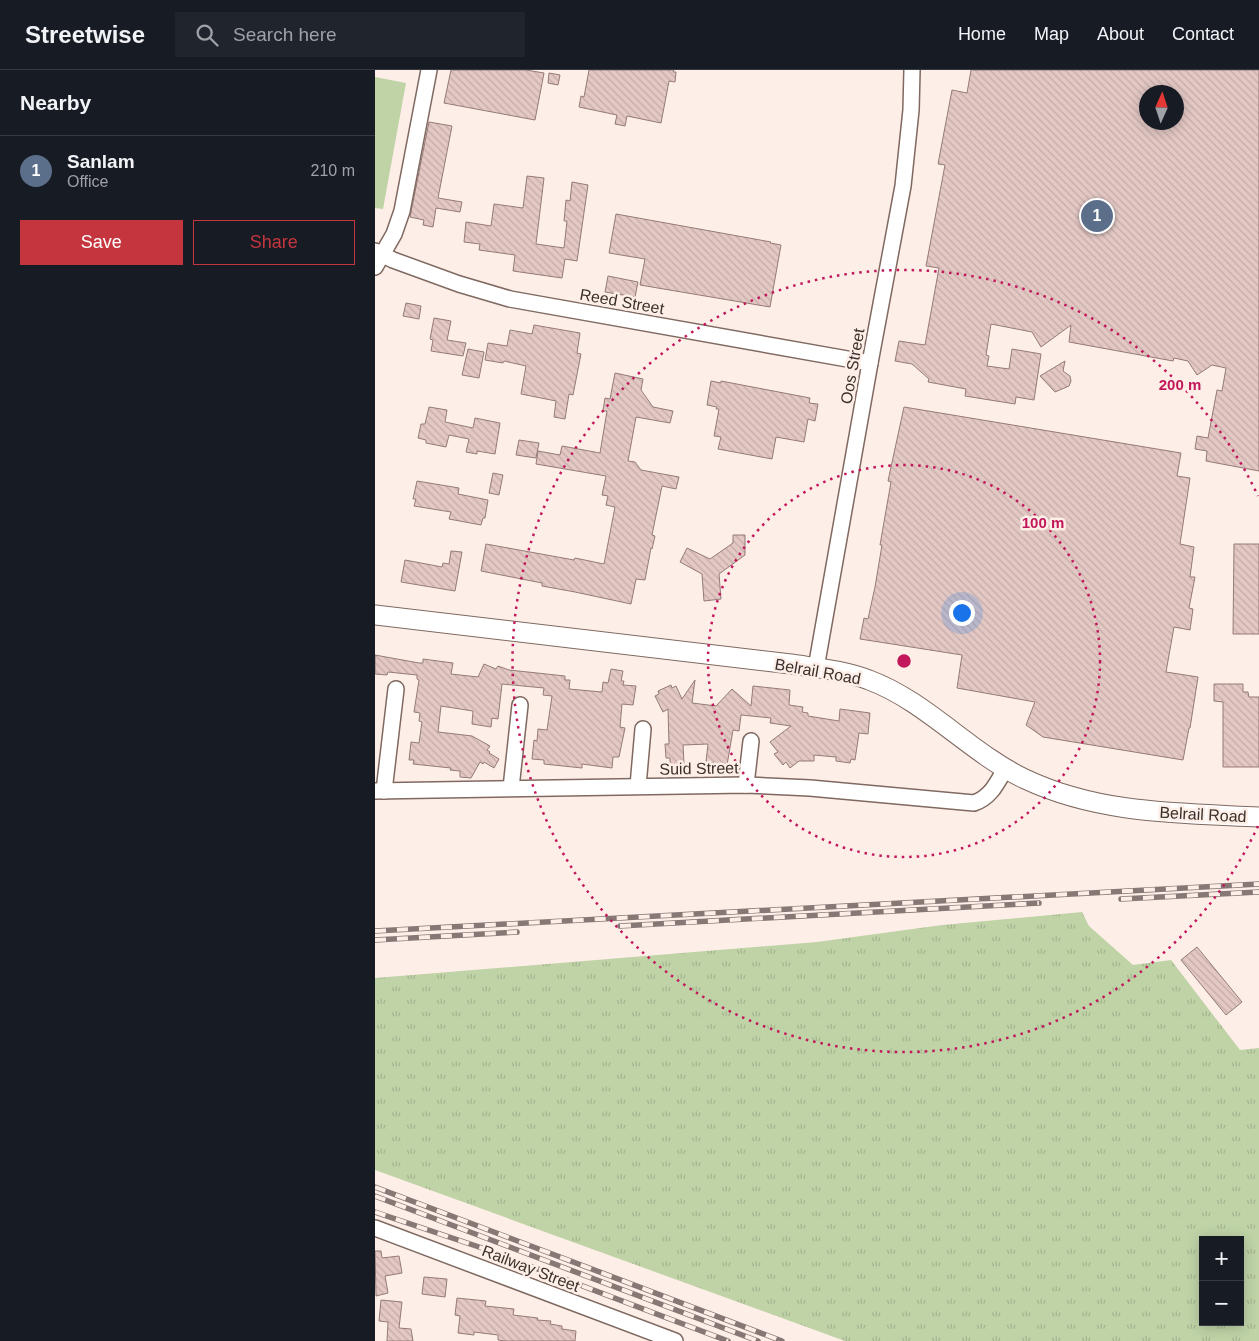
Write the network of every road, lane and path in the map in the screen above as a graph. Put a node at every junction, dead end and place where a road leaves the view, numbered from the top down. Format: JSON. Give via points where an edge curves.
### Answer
{"nodes":[{"id":1,"x":429,"y":70,"type":"edge"},
{"id":2,"x":912,"y":70,"type":"edge"},
{"id":3,"x":377,"y":257,"type":"edge"},
{"id":4,"x":870,"y":363,"type":"junction"},
{"id":5,"x":375,"y":615,"type":"edge"},
{"id":6,"x":816,"y":668,"type":"junction"},
{"id":7,"x":396,"y":689,"type":"dead end"},
{"id":8,"x":520,"y":705,"type":"dead end"},
{"id":9,"x":643,"y":729,"type":"dead end"},
{"id":10,"x":751,"y":742,"type":"dead end"},
{"id":11,"x":1005,"y":769,"type":"junction"},
{"id":12,"x":746,"y":785,"type":"junction"},
{"id":13,"x":638,"y":786,"type":"junction"},
{"id":14,"x":511,"y":788,"type":"junction"},
{"id":15,"x":379,"y":791,"type":"edge"},
{"id":16,"x":1259,"y":817,"type":"edge"},
{"id":17,"x":375,"y":1228,"type":"edge"},
{"id":18,"x":675,"y":1341,"type":"edge"}],
"edges":[{"from":1,"to":3,"type":"street","via":[[402,211],[394,234]]},
{"from":2,"to":4,"type":"street","name":"Oos Street","via":[[906,170]]},
{"from":3,"to":4,"type":"street","name":"Reed Street","via":[[511,299]]},
{"from":4,"to":6,"type":"street","name":"Oos Street"},
{"from":5,"to":6,"type":"street","name":"Belrail Road"},
{"from":6,"to":11,"type":"street","name":"Belrail Road","via":[[852,674],[887,688]]},
{"from":7,"to":15,"type":"street"},
{"from":8,"to":14,"type":"street"},
{"from":9,"to":13,"type":"street"},
{"from":10,"to":12,"type":"street"},
{"from":11,"to":12,"type":"street","name":"Suid Street","via":[[991,792],[974,803]]},
{"from":11,"to":16,"type":"street","name":"Belrail Road","via":[[1046,788],[1094,803],[1146,811]]},
{"from":12,"to":13,"type":"street","name":"Suid Street"},
{"from":13,"to":14,"type":"street","name":"Suid Street"},
{"from":14,"to":15,"type":"street","name":"Suid Street"},
{"from":17,"to":18,"type":"street","name":"Railway Street"}]}
